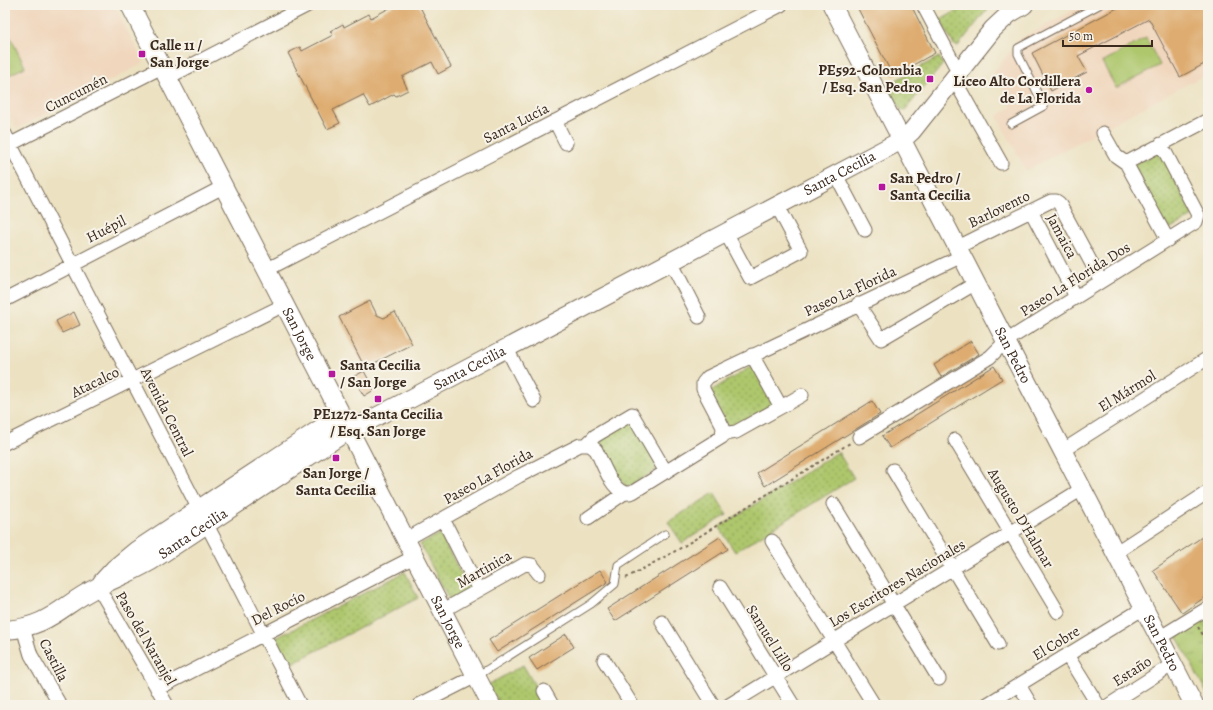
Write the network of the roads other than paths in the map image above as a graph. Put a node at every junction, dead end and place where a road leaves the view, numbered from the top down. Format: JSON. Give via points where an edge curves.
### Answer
{"nodes":[{"id":1,"x":130,"y":5,"type":"edge"},
{"id":2,"x":308,"y":5,"type":"edge"},
{"id":3,"x":781,"y":5,"type":"edge"},
{"id":4,"x":832,"y":5,"type":"edge"},
{"id":5,"x":923,"y":5,"type":"edge"},
{"id":6,"x":1024,"y":5,"type":"edge"},
{"id":7,"x":1099,"y":5,"type":"edge"},
{"id":8,"x":1006,"y":10,"type":"edge"},
{"id":9,"x":164,"y":72,"type":"junction"},
{"id":10,"x":956,"y":76,"type":"junction"},
{"id":11,"x":1208,"y":120,"type":"edge"},
{"id":12,"x":555,"y":121,"type":"junction"},
{"id":13,"x":1011,"y":124,"type":"dead end"},
{"id":14,"x":1102,"y":133,"type":"dead end"},
{"id":15,"x":902,"y":140,"type":"junction"},
{"id":16,"x":7,"y":142,"type":"edge"},
{"id":17,"x":566,"y":143,"type":"dead end"},
{"id":18,"x":1161,"y":144,"type":"junction"},
{"id":19,"x":1001,"y":163,"type":"dead end"},
{"id":20,"x":1126,"y":163,"type":"junction"},
{"id":21,"x":836,"y":175,"type":"junction"},
{"id":22,"x":223,"y":187,"type":"junction"},
{"id":23,"x":1056,"y":201,"type":"joint"},
{"id":24,"x":777,"y":206,"type":"junction"},
{"id":25,"x":1031,"y":211,"type":"junction"},
{"id":26,"x":865,"y":230,"type":"dead end"},
{"id":27,"x":726,"y":233,"type":"junction"},
{"id":28,"x":1168,"y":240,"type":"junction"},
{"id":29,"x":960,"y":252,"type":"junction"},
{"id":30,"x":671,"y":262,"type":"junction"},
{"id":31,"x":72,"y":264,"type":"junction"},
{"id":32,"x":266,"y":270,"type":"junction"},
{"id":33,"x":1101,"y":281,"type":"junction"},
{"id":34,"x":976,"y":283,"type":"junction"},
{"id":35,"x":1076,"y":297,"type":"junction"},
{"id":36,"x":5,"y":300,"type":"edge"},
{"id":37,"x":858,"y":304,"type":"junction"},
{"id":38,"x":284,"y":305,"type":"junction"},
{"id":39,"x":699,"y":317,"type":"dead end"},
{"id":40,"x":1006,"y":341,"type":"junction"},
{"id":41,"x":507,"y":349,"type":"junction"},
{"id":42,"x":752,"y":355,"type":"junction"},
{"id":43,"x":1208,"y":358,"type":"edge"},
{"id":44,"x":133,"y":381,"type":"junction"},
{"id":45,"x":802,"y":395,"type":"dead end"},
{"id":46,"x":534,"y":401,"type":"dead end"},
{"id":47,"x":782,"y":407,"type":"junction"},
{"id":48,"x":341,"y":415,"type":"junction"},
{"id":49,"x":349,"y":431,"type":"junction"},
{"id":50,"x":723,"y":434,"type":"junction"},
{"id":51,"x":859,"y":437,"type":"road end"},
{"id":52,"x":956,"y":440,"type":"dead end"},
{"id":53,"x":5,"y":443,"type":"edge"},
{"id":54,"x":587,"y":444,"type":"junction"},
{"id":55,"x":1062,"y":451,"type":"junction"},
{"id":56,"x":892,"y":470,"type":"dead end"},
{"id":57,"x":666,"y":472,"type":"junction"},
{"id":58,"x":1082,"y":489,"type":"junction"},
{"id":59,"x":1208,"y":492,"type":"edge"},
{"id":60,"x":623,"y":494,"type":"junction"},
{"id":61,"x":833,"y":504,"type":"dead end"},
{"id":62,"x":203,"y":516,"type":"junction"},
{"id":63,"x":588,"y":518,"type":"dead end"},
{"id":64,"x":443,"y":519,"type":"junction"},
{"id":65,"x":1011,"y":533,"type":"junction"},
{"id":66,"x":665,"y":534,"type":"dead end"},
{"id":67,"x":405,"y":540,"type":"junction"},
{"id":68,"x":772,"y":541,"type":"dead end"},
{"id":69,"x":1115,"y":553,"type":"junction"},
{"id":70,"x":414,"y":557,"type":"junction"},
{"id":71,"x":952,"y":569,"type":"junction"},
{"id":72,"x":539,"y":574,"type":"dead end"},
{"id":73,"x":98,"y":587,"type":"junction"},
{"id":74,"x":720,"y":587,"type":"dead end"},
{"id":75,"x":479,"y":590,"type":"junction"},
{"id":76,"x":894,"y":604,"type":"junction"},
{"id":77,"x":1144,"y":608,"type":"junction"},
{"id":78,"x":1208,"y":608,"type":"edge"},
{"id":79,"x":442,"y":611,"type":"junction"},
{"id":80,"x":1058,"y":612,"type":"dead end"},
{"id":81,"x":662,"y":622,"type":"dead end"},
{"id":82,"x":23,"y":628,"type":"junction"},
{"id":83,"x":5,"y":630,"type":"edge"},
{"id":84,"x":263,"y":634,"type":"junction"},
{"id":85,"x":1160,"y":638,"type":"junction"},
{"id":86,"x":834,"y":641,"type":"junction"},
{"id":87,"x":998,"y":644,"type":"dead end"},
{"id":88,"x":1067,"y":655,"type":"junction"},
{"id":89,"x":604,"y":660,"type":"dead end"},
{"id":90,"x":1172,"y":664,"type":"junction"},
{"id":91,"x":476,"y":676,"type":"junction"},
{"id":92,"x":776,"y":676,"type":"junction"},
{"id":93,"x":939,"y":679,"type":"dead end"},
{"id":94,"x":1019,"y":685,"type":"junction"},
{"id":95,"x":157,"y":689,"type":"junction"},
{"id":96,"x":544,"y":691,"type":"dead end"},
{"id":97,"x":60,"y":705,"type":"edge"},
{"id":98,"x":166,"y":705,"type":"edge"},
{"id":99,"x":300,"y":705,"type":"edge"},
{"id":100,"x":419,"y":705,"type":"edge"},
{"id":101,"x":491,"y":705,"type":"edge"},
{"id":102,"x":552,"y":705,"type":"edge"},
{"id":103,"x":632,"y":705,"type":"edge"},
{"id":104,"x":713,"y":705,"type":"edge"},
{"id":105,"x":729,"y":705,"type":"edge"},
{"id":106,"x":794,"y":705,"type":"edge"},
{"id":107,"x":874,"y":705,"type":"edge"},
{"id":108,"x":986,"y":705,"type":"edge"},
{"id":109,"x":1031,"y":705,"type":"edge"},
{"id":110,"x":1098,"y":705,"type":"edge"},
{"id":111,"x":1109,"y":705,"type":"edge"},
{"id":112,"x":1194,"y":705,"type":"edge"}],
"edges":[{"from":1,"to":9,"type":"street","name":"San Jorge"},
{"from":2,"to":9,"type":"street","name":"Cuncumén"},
{"from":3,"to":12,"type":"street","name":"Santa Lucía"},
{"from":4,"to":15,"type":"street","name":"San Pedro"},
{"from":5,"to":10,"type":"street"},
{"from":6,"to":8,"type":"street"},
{"from":7,"to":13,"type":"lane","via":[[1018,48],[1018,54],[1044,106]]},
{"from":8,"to":10,"type":"street"},
{"from":9,"to":16,"type":"street","name":"Cuncumén"},
{"from":9,"to":22,"type":"street","name":"San Jorge"},
{"from":10,"to":15,"type":"street"},
{"from":10,"to":19,"type":"street"},
{"from":11,"to":18,"type":"street"},
{"from":12,"to":17,"type":"street"},
{"from":12,"to":32,"type":"street","name":"Santa Lucía"},
{"from":14,"to":20,"type":"street","via":[[1116,156]]},
{"from":15,"to":21,"type":"street","name":"Santa Cecilia"},
{"from":15,"to":29,"type":"street","name":"San Pedro"},
{"from":16,"to":31,"type":"street","name":"Avenida Central"},
{"from":18,"to":20,"type":"street"},
{"from":18,"to":28,"type":"street","name":"Paseo La Florida Dos","via":[[1198,217],[1196,222]]},
{"from":20,"to":28,"type":"street"},
{"from":21,"to":24,"type":"street","name":"Santa Cecilia"},
{"from":21,"to":26,"type":"street"},
{"from":22,"to":31,"type":"street","name":"Huépil"},
{"from":22,"to":32,"type":"street","name":"San Jorge"},
{"from":23,"to":25,"type":"street","name":"Barlovento"},
{"from":23,"to":33,"type":"street","name":"Jamaica"},
{"from":24,"to":27,"type":"street","name":"Santa Cecilia"},
{"from":24,"to":27,"type":"street","via":[[801,251],[788,258],[750,278]]},
{"from":25,"to":29,"type":"street","name":"Barlovento"},
{"from":25,"to":35,"type":"street","name":"Jamaica"},
{"from":27,"to":30,"type":"street","name":"Santa Cecilia"},
{"from":28,"to":33,"type":"street","name":"Paseo La Florida Dos"},
{"from":29,"to":34,"type":"street","name":"San Pedro"},
{"from":29,"to":37,"type":"street","name":"Paseo La Florida"},
{"from":30,"to":39,"type":"street"},
{"from":30,"to":41,"type":"street","name":"Santa Cecilia"},
{"from":31,"to":36,"type":"street","name":"Huépil"},
{"from":31,"to":44,"type":"street","name":"Avenida Central"},
{"from":32,"to":38,"type":"street","name":"San Jorge"},
{"from":33,"to":35,"type":"street","name":"Paseo La Florida Dos"},
{"from":34,"to":37,"type":"street","via":[[881,339]]},
{"from":34,"to":40,"type":"street","name":"San Pedro"},
{"from":35,"to":40,"type":"street","name":"Paseo La Florida Dos"},
{"from":37,"to":42,"type":"street","name":"Paseo La Florida"},
{"from":38,"to":44,"type":"street","name":"Atacalco"},
{"from":38,"to":48,"type":"street","name":"San Jorge"},
{"from":40,"to":51,"type":"street","name":"Paseo La Florida Dos","via":[[990,357]]},
{"from":40,"to":55,"type":"street","name":"San Pedro"},
{"from":41,"to":46,"type":"street"},
{"from":41,"to":49,"type":"street","name":"Santa Cecilia"},
{"from":42,"to":47,"type":"street"},
{"from":42,"to":50,"type":"street","name":"Paseo La Florida","via":[[708,377],[703,383],[704,391],[723,428]]},
{"from":43,"to":55,"type":"street","name":"El Mármol"},
{"from":44,"to":53,"type":"street","name":"Atacalco"},
{"from":44,"to":62,"type":"street","name":"Avenida Central"},
{"from":45,"to":47,"type":"street"},
{"from":47,"to":50,"type":"street","via":[[736,432]]},
{"from":48,"to":49,"type":"street","name":"San Jorge"},
{"from":48,"to":62,"type":"street","name":"Santa Cecilia"},
{"from":49,"to":62,"type":"street","name":"Santa Cecilia"},
{"from":49,"to":67,"type":"street","name":"San Jorge"},
{"from":50,"to":57,"type":"street","via":[[719,440]]},
{"from":52,"to":65,"type":"street","name":"Augusto D'Halmar"},
{"from":54,"to":57,"type":"street","name":"Paseo La Florida","via":[[594,436],[632,414]]},
{"from":54,"to":60,"type":"street","via":[[596,450],[615,487]]},
{"from":54,"to":64,"type":"street","name":"Paseo La Florida","via":[[577,446],[519,476]]},
{"from":55,"to":58,"type":"street","name":"San Pedro"},
{"from":56,"to":71,"type":"street"},
{"from":57,"to":60,"type":"street","via":[[633,492]]},
{"from":58,"to":65,"type":"street","name":"Los Escritores Nacionales"},
{"from":58,"to":69,"type":"street","name":"San Pedro"},
{"from":59,"to":69,"type":"street"},
{"from":60,"to":63,"type":"street"},
{"from":61,"to":76,"type":"street"},
{"from":62,"to":73,"type":"street","name":"Santa Cecilia","via":[[132,572]]},
{"from":62,"to":84,"type":"street","name":"Avenida Central"},
{"from":64,"to":67,"type":"street","name":"Paseo La Florida"},
{"from":64,"to":75,"type":"street"},
{"from":65,"to":71,"type":"street","name":"Los Escritores Nacionales"},
{"from":65,"to":80,"type":"street","name":"Augusto D'Halmar"},
{"from":66,"to":91,"type":"lane","via":[[618,564],[615,584],[591,604]]},
{"from":67,"to":70,"type":"street","name":"San Jorge"},
{"from":68,"to":86,"type":"street"},
{"from":69,"to":77,"type":"street","name":"San Pedro"},
{"from":70,"to":79,"type":"street","name":"San Jorge"},
{"from":70,"to":84,"type":"street","name":"Del Rocío"},
{"from":71,"to":76,"type":"street","name":"Los Escritores Nacionales"},
{"from":71,"to":87,"type":"street"},
{"from":72,"to":75,"type":"street","name":"Martinica","via":[[532,565],[525,564]]},
{"from":73,"to":82,"type":"street","name":"Santa Cecilia","via":[[49,618]]},
{"from":73,"to":95,"type":"street","name":"Paso del Naranjel"},
{"from":74,"to":92,"type":"street","name":"Samuel Lillo"},
{"from":75,"to":79,"type":"street","name":"Martinica"},
{"from":76,"to":86,"type":"street","name":"Los Escritores Nacionales"},
{"from":76,"to":93,"type":"street"},
{"from":77,"to":85,"type":"street","name":"San Pedro"},
{"from":77,"to":88,"type":"street","name":"El Cobre"},
{"from":78,"to":85,"type":"street"},
{"from":79,"to":91,"type":"street","name":"San Jorge"},
{"from":81,"to":104,"type":"street"},
{"from":82,"to":83,"type":"street","name":"Santa Cecilia"},
{"from":82,"to":97,"type":"street","name":"Castilla","via":[[31,654]]},
{"from":84,"to":95,"type":"street","name":"Del Rocío"},
{"from":84,"to":99,"type":"street","name":"Avenida Central"},
{"from":85,"to":90,"type":"street","name":"San Pedro"},
{"from":86,"to":92,"type":"street","name":"Los Escritores Nacionales"},
{"from":86,"to":107,"type":"street"},
{"from":88,"to":94,"type":"street","name":"El Cobre"},
{"from":88,"to":110,"type":"street"},
{"from":89,"to":103,"type":"street"},
{"from":90,"to":111,"type":"street","name":"Estaño"},
{"from":90,"to":112,"type":"street","name":"San Pedro"},
{"from":91,"to":100,"type":"street"},
{"from":91,"to":101,"type":"street","name":"San Jorge"},
{"from":92,"to":105,"type":"street","name":"Los Escritores Nacionales"},
{"from":92,"to":106,"type":"street","name":"Samuel Lillo"},
{"from":94,"to":108,"type":"street","name":"El Cobre"},
{"from":94,"to":109,"type":"street"},
{"from":95,"to":98,"type":"street","name":"Paso del Naranjel"},
{"from":96,"to":102,"type":"street"}]}
